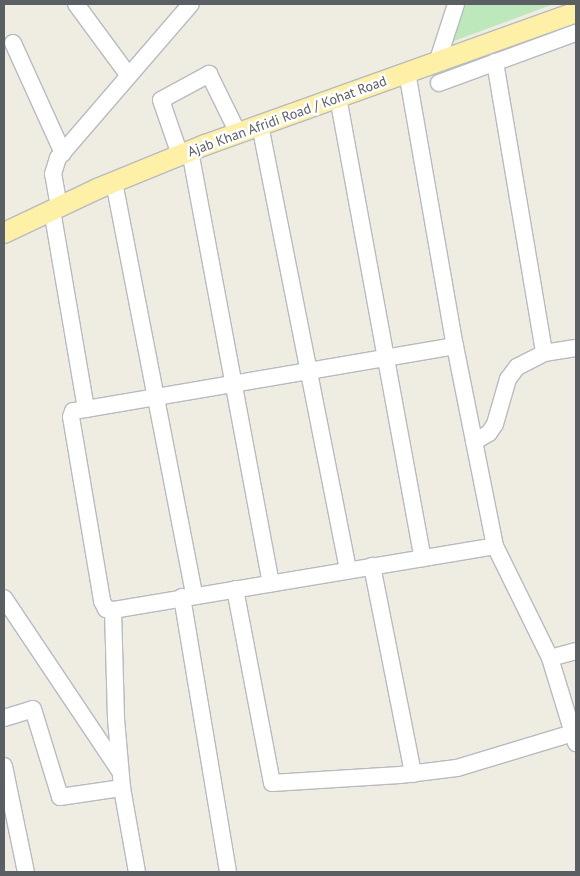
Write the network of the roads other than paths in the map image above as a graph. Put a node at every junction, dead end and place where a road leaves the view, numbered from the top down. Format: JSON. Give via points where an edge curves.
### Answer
{"nodes":[{"id":1,"x":76,"y":4,"type":"edge"},
{"id":2,"x":191,"y":4,"type":"edge"},
{"id":3,"x":456,"y":4,"type":"edge"},
{"id":4,"x":576,"y":12,"type":"edge"},
{"id":5,"x":575,"y":37,"type":"edge"},
{"id":6,"x":13,"y":43,"type":"dead end"},
{"id":7,"x":495,"y":62,"type":"junction"},
{"id":8,"x":438,"y":63,"type":"junction"},
{"id":9,"x":407,"y":72,"type":"junction"},
{"id":10,"x":129,"y":76,"type":"junction"},
{"id":11,"x":439,"y":83,"type":"dead end"},
{"id":12,"x":338,"y":97,"type":"junction"},
{"id":13,"x":260,"y":125,"type":"junction"},
{"id":14,"x":238,"y":133,"type":"junction"},
{"id":15,"x":63,"y":153,"type":"junction"},
{"id":16,"x":185,"y":153,"type":"junction"},
{"id":17,"x":114,"y":182,"type":"junction"},
{"id":18,"x":55,"y":208,"type":"junction"},
{"id":19,"x":4,"y":233,"type":"edge"},
{"id":20,"x":455,"y":346,"type":"junction"},
{"id":21,"x":576,"y":348,"type":"edge"},
{"id":22,"x":544,"y":353,"type":"junction"},
{"id":23,"x":386,"y":358,"type":"junction"},
{"id":24,"x":309,"y":371,"type":"junction"},
{"id":25,"x":234,"y":384,"type":"junction"},
{"id":26,"x":156,"y":397,"type":"junction"},
{"id":27,"x":86,"y":409,"type":"junction"},
{"id":28,"x":474,"y":442,"type":"junction"},
{"id":29,"x":495,"y":546,"type":"junction"},
{"id":30,"x":423,"y":558,"type":"junction"},
{"id":31,"x":372,"y":566,"type":"junction"},
{"id":32,"x":348,"y":570,"type":"junction"},
{"id":33,"x":271,"y":583,"type":"junction"},
{"id":34,"x":234,"y":589,"type":"junction"},
{"id":35,"x":188,"y":596,"type":"junction"},
{"id":36,"x":4,"y":598,"type":"edge"},
{"id":37,"x":113,"y":610,"type":"junction"},
{"id":38,"x":576,"y":651,"type":"edge"},
{"id":39,"x":550,"y":658,"type":"junction"},
{"id":40,"x":4,"y":718,"type":"edge"},
{"id":41,"x":575,"y":738,"type":"edge"},
{"id":42,"x":4,"y":766,"type":"edge"},
{"id":43,"x":413,"y":774,"type":"junction"},
{"id":44,"x":121,"y":780,"type":"junction"},
{"id":45,"x":26,"y":872,"type":"edge"},
{"id":46,"x":137,"y":872,"type":"edge"},
{"id":47,"x":228,"y":872,"type":"edge"}],
"edges":[{"from":1,"to":10,"type":"street"},
{"from":2,"to":10,"type":"street"},
{"from":3,"to":8,"type":"street"},
{"from":4,"to":8,"type":"main road","name":"Ajab Khan Afridi Road / Kohat Road"},
{"from":5,"to":7,"type":"street"},
{"from":6,"to":15,"type":"street"},
{"from":7,"to":11,"type":"street"},
{"from":7,"to":22,"type":"street"},
{"from":8,"to":9,"type":"main road","name":"Ajab Khan Afridi Road / Kohat Road"},
{"from":9,"to":12,"type":"main road","name":"Ajab Khan Afridi Road / Kohat Road"},
{"from":9,"to":20,"type":"street"},
{"from":10,"to":15,"type":"street"},
{"from":12,"to":13,"type":"main road","name":"Ajab Khan Afridi Road / Kohat Road"},
{"from":12,"to":23,"type":"street"},
{"from":13,"to":14,"type":"main road","name":"Ajab Khan Afridi Road / Kohat Road"},
{"from":13,"to":24,"type":"street"},
{"from":14,"to":16,"type":"main road","name":"Ajab Khan Afridi Road / Kohat Road"},
{"from":14,"to":16,"type":"street","via":[[209,74],[161,100]]},
{"from":15,"to":18,"type":"street","via":[[53,174]]},
{"from":16,"to":17,"type":"main road","name":"Ajab Khan Afridi Road / Kohat Road"},
{"from":16,"to":25,"type":"street"},
{"from":17,"to":18,"type":"main road","name":"Ajab Khan Afridi Road / Kohat Road"},
{"from":17,"to":26,"type":"street"},
{"from":18,"to":19,"type":"main road","name":"Ajab Khan Afridi Road / Kohat Road"},
{"from":18,"to":27,"type":"street"},
{"from":20,"to":23,"type":"street"},
{"from":20,"to":28,"type":"street"},
{"from":21,"to":22,"type":"street"},
{"from":22,"to":28,"type":"street","via":[[510,373],[495,424],[489,433]]},
{"from":23,"to":24,"type":"street"},
{"from":23,"to":30,"type":"street"},
{"from":24,"to":25,"type":"street"},
{"from":24,"to":32,"type":"street"},
{"from":25,"to":26,"type":"street"},
{"from":25,"to":33,"type":"street"},
{"from":26,"to":27,"type":"street"},
{"from":26,"to":35,"type":"street"},
{"from":27,"to":37,"type":"street","via":[[73,412],[71,417],[102,602]]},
{"from":28,"to":29,"type":"street"},
{"from":29,"to":30,"type":"street"},
{"from":29,"to":39,"type":"street"},
{"from":30,"to":31,"type":"street"},
{"from":31,"to":32,"type":"street"},
{"from":31,"to":43,"type":"street"},
{"from":32,"to":33,"type":"street"},
{"from":33,"to":34,"type":"street"},
{"from":34,"to":35,"type":"street"},
{"from":34,"to":43,"type":"street","via":[[272,783]]},
{"from":35,"to":37,"type":"street"},
{"from":35,"to":47,"type":"street"},
{"from":36,"to":44,"type":"street"},
{"from":37,"to":44,"type":"street"},
{"from":38,"to":39,"type":"street"},
{"from":39,"to":41,"type":"street"},
{"from":40,"to":44,"type":"street","via":[[33,709],[60,797]]},
{"from":41,"to":43,"type":"street","via":[[457,768]]},
{"from":42,"to":45,"type":"street"},
{"from":44,"to":46,"type":"street"}]}
